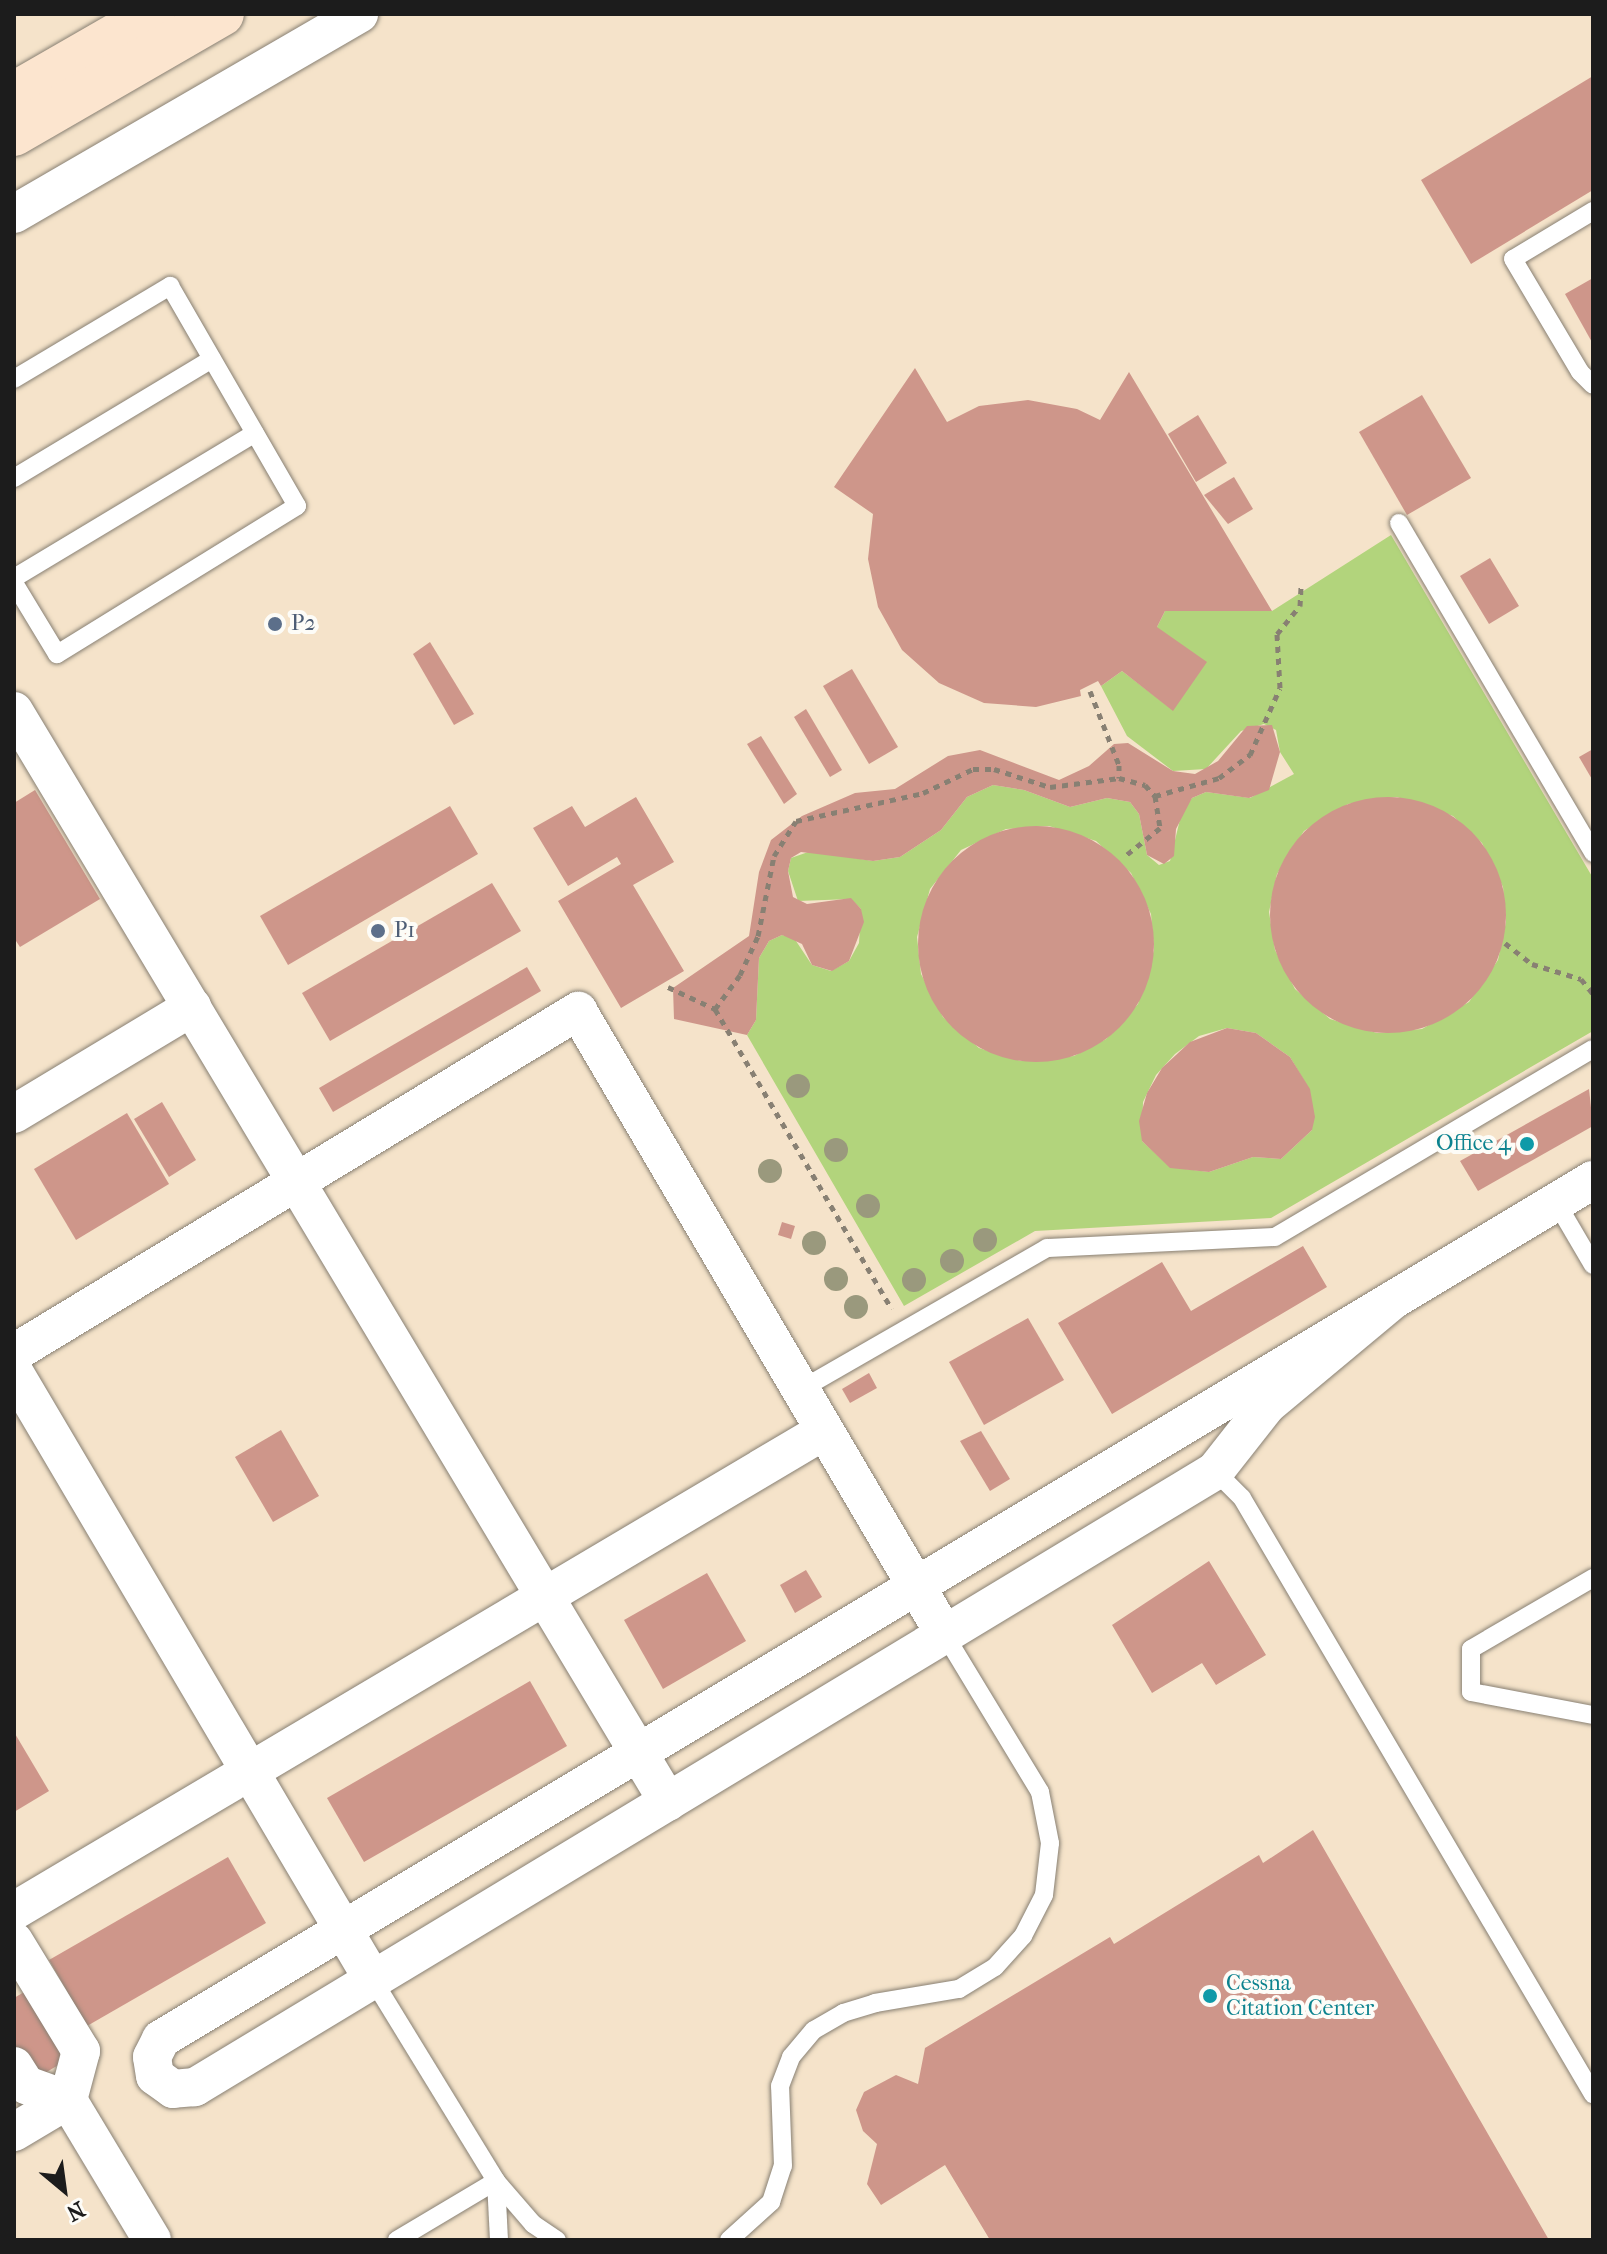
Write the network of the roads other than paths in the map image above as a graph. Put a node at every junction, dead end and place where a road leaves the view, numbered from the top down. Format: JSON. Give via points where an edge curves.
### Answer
{"nodes":[{"id":1,"x":153,"y":14,"type":"edge"},
{"id":2,"x":222,"y":14,"type":"edge"},
{"id":3,"x":359,"y":14,"type":"edge"},
{"id":4,"x":14,"y":94,"type":"edge"},
{"id":5,"x":14,"y":134,"type":"edge"},
{"id":6,"x":1593,"y":211,"type":"edge"},
{"id":7,"x":14,"y":214,"type":"edge"},
{"id":8,"x":212,"y":359,"type":"junction"},
{"id":9,"x":14,"y":379,"type":"edge"},
{"id":10,"x":1593,"y":385,"type":"edge"},
{"id":11,"x":255,"y":433,"type":"junction"},
{"id":12,"x":14,"y":478,"type":"edge"},
{"id":13,"x":1399,"y":523,"type":"dead end"},
{"id":14,"x":14,"y":581,"type":"edge"},
{"id":15,"x":14,"y":711,"type":"edge"},
{"id":16,"x":1593,"y":853,"type":"edge"},
{"id":17,"x":192,"y":1007,"type":"junction"},
{"id":18,"x":1593,"y":1049,"type":"edge"},
{"id":19,"x":14,"y":1114,"type":"edge"},
{"id":20,"x":300,"y":1180,"type":"junction"},
{"id":21,"x":1593,"y":1180,"type":"edge"},
{"id":22,"x":1556,"y":1202,"type":"junction"},
{"id":23,"x":1593,"y":1265,"type":"edge"},
{"id":24,"x":1393,"y":1300,"type":"junction"},
{"id":25,"x":14,"y":1353,"type":"edge"},
{"id":26,"x":14,"y":1372,"type":"edge"},
{"id":27,"x":800,"y":1390,"type":"junction"},
{"id":28,"x":1187,"y":1424,"type":"junction"},
{"id":29,"x":824,"y":1431,"type":"junction"},
{"id":30,"x":1215,"y":1471,"type":"junction"},
{"id":31,"x":1593,"y":1578,"type":"edge"},
{"id":32,"x":916,"y":1585,"type":"junction"},
{"id":33,"x":547,"y":1595,"type":"junction"},
{"id":34,"x":945,"y":1635,"type":"junction"},
{"id":35,"x":1593,"y":1715,"type":"edge"},
{"id":36,"x":639,"y":1751,"type":"junction"},
{"id":37,"x":251,"y":1772,"type":"junction"},
{"id":38,"x":668,"y":1802,"type":"junction"},
{"id":39,"x":14,"y":1911,"type":"edge"},
{"id":40,"x":343,"y":1929,"type":"junction"},
{"id":41,"x":16,"y":1948,"type":"edge"},
{"id":42,"x":373,"y":1980,"type":"junction"},
{"id":43,"x":14,"y":2066,"type":"edge"},
{"id":44,"x":1593,"y":2094,"type":"edge"},
{"id":45,"x":68,"y":2100,"type":"junction"},
{"id":46,"x":14,"y":2132,"type":"edge"},
{"id":47,"x":496,"y":2181,"type":"junction"},
{"id":48,"x":152,"y":2240,"type":"edge"},
{"id":49,"x":397,"y":2240,"type":"edge"},
{"id":50,"x":499,"y":2240,"type":"edge"},
{"id":51,"x":557,"y":2240,"type":"edge"},
{"id":52,"x":729,"y":2240,"type":"edge"}],
"edges":[{"from":1,"to":4,"type":"main road"},
{"from":2,"to":5,"type":"main road"},
{"from":3,"to":7,"type":"street"},
{"from":6,"to":10,"type":"lane","via":[[1513,259],[1580,372]]},
{"from":8,"to":9,"type":"lane","via":[[170,286]]},
{"from":8,"to":11,"type":"lane"},
{"from":8,"to":12,"type":"lane"},
{"from":11,"to":14,"type":"lane"},
{"from":11,"to":14,"type":"lane","via":[[297,506],[57,654]]},
{"from":13,"to":16,"type":"lane"},
{"from":15,"to":17,"type":"street"},
{"from":17,"to":19,"type":"street"},
{"from":17,"to":20,"type":"street"},
{"from":18,"to":27,"type":"lane","via":[[1275,1237],[1047,1248]]},
{"from":20,"to":25,"type":"street"},
{"from":20,"to":27,"type":"street","via":[[578,1011]]},
{"from":20,"to":33,"type":"street"},
{"from":21,"to":22,"type":"street"},
{"from":22,"to":23,"type":"lane"},
{"from":22,"to":24,"type":"street"},
{"from":24,"to":28,"type":"street"},
{"from":24,"to":30,"type":"street","via":[[1267,1405]]},
{"from":26,"to":37,"type":"street"},
{"from":27,"to":29,"type":"street"},
{"from":28,"to":30,"type":"street","via":[[1210,1446]]},
{"from":28,"to":32,"type":"street"},
{"from":29,"to":32,"type":"street"},
{"from":29,"to":33,"type":"street"},
{"from":30,"to":34,"type":"street"},
{"from":30,"to":44,"type":"lane","via":[[1242,1498]]},
{"from":31,"to":35,"type":"lane","via":[[1471,1649],[1471,1692]]},
{"from":32,"to":34,"type":"street"},
{"from":32,"to":36,"type":"street"},
{"from":33,"to":36,"type":"street"},
{"from":33,"to":37,"type":"street"},
{"from":34,"to":38,"type":"street"},
{"from":34,"to":52,"type":"lane","via":[[1040,1792],[1050,1843],[1044,1895],[1023,1936],[995,1967],[959,1989],[875,2003],[814,2030],[791,2057],[780,2086],[783,2166],[771,2202]]},
{"from":36,"to":38,"type":"street"},
{"from":36,"to":40,"type":"street"},
{"from":37,"to":39,"type":"street"},
{"from":37,"to":40,"type":"street"},
{"from":38,"to":42,"type":"street"},
{"from":40,"to":42,"type":"street"},
{"from":40,"to":42,"type":"street","via":[[161,2039],[152,2057],[155,2076],[173,2089],[195,2087]]},
{"from":41,"to":45,"type":"street","via":[[81,2051]]},
{"from":42,"to":47,"type":"lane"},
{"from":43,"to":45,"type":"street","via":[[26,2085]]},
{"from":45,"to":46,"type":"street"},
{"from":45,"to":48,"type":"street"},
{"from":47,"to":49,"type":"lane"},
{"from":47,"to":50,"type":"lane"},
{"from":47,"to":51,"type":"lane","via":[[533,2224]]}]}
